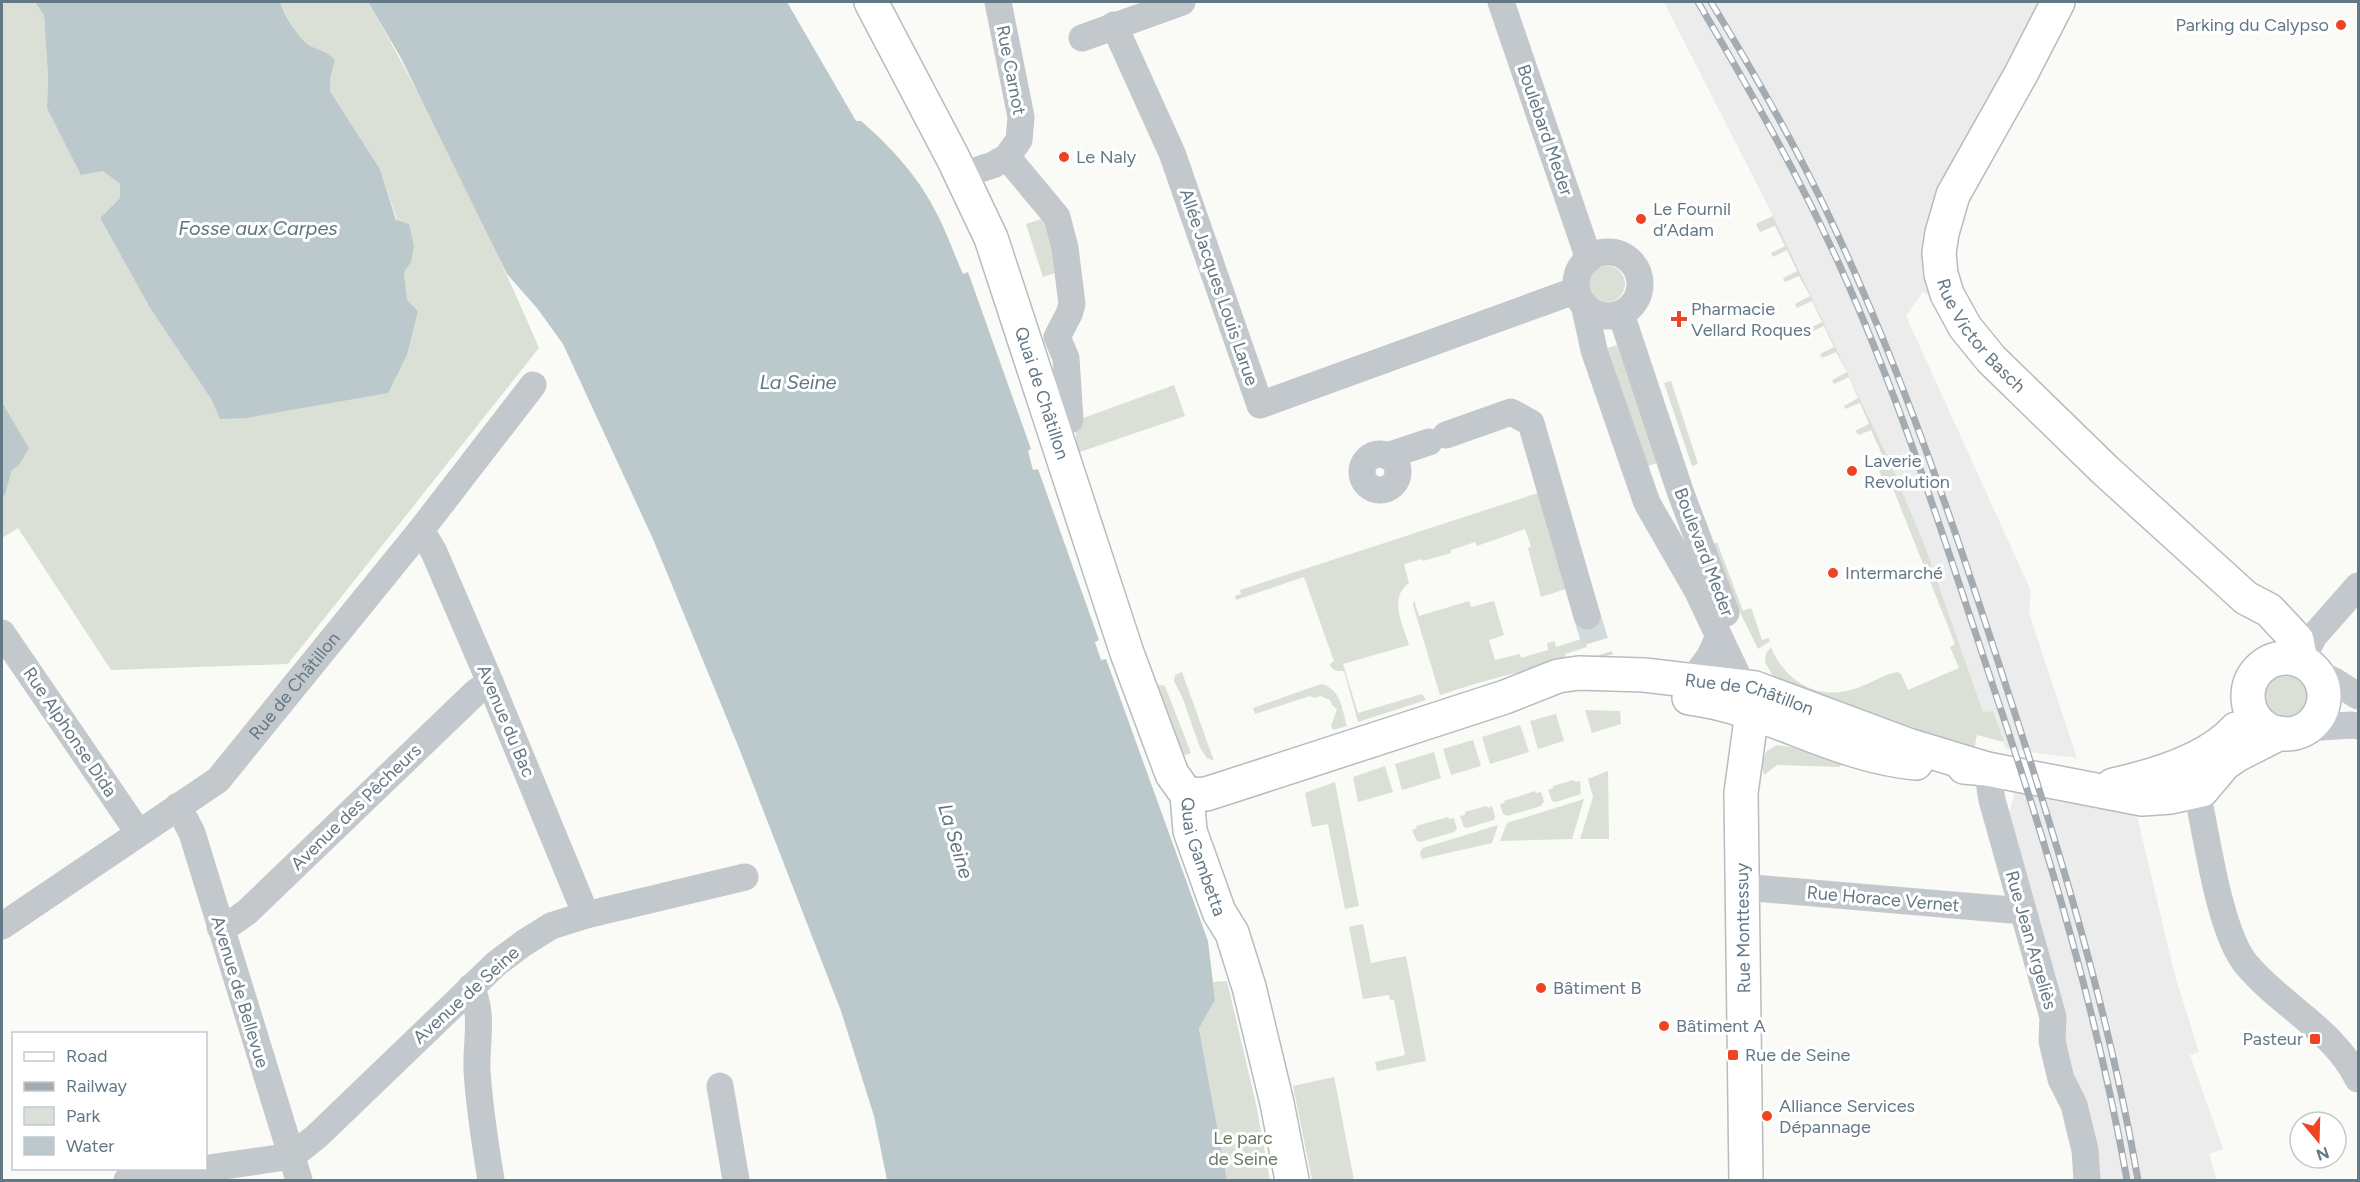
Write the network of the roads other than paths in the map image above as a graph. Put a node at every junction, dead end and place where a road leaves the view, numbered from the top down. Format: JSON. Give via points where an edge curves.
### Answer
{"nodes":[{"id":1,"x":871,"y":2,"type":"edge"},
{"id":2,"x":998,"y":2,"type":"edge"},
{"id":3,"x":1182,"y":2,"type":"edge"},
{"id":4,"x":1501,"y":2,"type":"edge"},
{"id":5,"x":1518,"y":2,"type":"edge"},
{"id":6,"x":2058,"y":2,"type":"edge"},
{"id":7,"x":1114,"y":25,"type":"junction"},
{"id":8,"x":1082,"y":38,"type":"dead end"},
{"id":9,"x":1007,"y":157,"type":"junction"},
{"id":10,"x":962,"y":175,"type":"junction"},
{"id":11,"x":1597,"y":256,"type":"junction"},
{"id":12,"x":1580,"y":298,"type":"junction"},
{"id":13,"x":1621,"y":314,"type":"junction"},
{"id":14,"x":533,"y":385,"type":"dead end"},
{"id":15,"x":1052,"y":426,"type":"junction"},
{"id":16,"x":1387,"y":456,"type":"dead end"},
{"id":17,"x":421,"y":530,"type":"junction"},
{"id":18,"x":2358,"y":586,"type":"edge"},
{"id":19,"x":2246,"y":598,"type":"junction"},
{"id":20,"x":1587,"y":616,"type":"tunnel mouth"},
{"id":21,"x":2,"y":633,"type":"edge"},
{"id":22,"x":1718,"y":638,"type":"junction"},
{"id":23,"x":2265,"y":664,"type":"junction"},
{"id":24,"x":2309,"y":667,"type":"junction"},
{"id":25,"x":1603,"y":672,"type":"junction"},
{"id":26,"x":1692,"y":680,"type":"junction"},
{"id":27,"x":490,"y":682,"type":"junction"},
{"id":28,"x":1750,"y":695,"type":"junction"},
{"id":29,"x":2358,"y":696,"type":"edge"},
{"id":30,"x":2252,"y":711,"type":"junction"},
{"id":31,"x":2358,"y":726,"type":"edge"},
{"id":32,"x":2293,"y":730,"type":"junction"},
{"id":33,"x":1987,"y":769,"type":"junction"},
{"id":34,"x":2097,"y":789,"type":"junction"},
{"id":35,"x":2197,"y":792,"type":"junction"},
{"id":36,"x":1196,"y":795,"type":"junction"},
{"id":37,"x":178,"y":806,"type":"junction"},
{"id":38,"x":138,"y":832,"type":"junction"},
{"id":39,"x":745,"y":877,"type":"dead end"},
{"id":40,"x":1742,"y":887,"type":"junction"},
{"id":41,"x":2023,"y":910,"type":"junction"},
{"id":42,"x":586,"y":915,"type":"junction"},
{"id":43,"x":2,"y":926,"type":"edge"},
{"id":44,"x":220,"y":927,"type":"junction"},
{"id":45,"x":471,"y":987,"type":"junction"},
{"id":46,"x":2358,"y":1079,"type":"edge"},
{"id":47,"x":720,"y":1086,"type":"dead end"},
{"id":48,"x":295,"y":1168,"type":"edge"},
{"id":49,"x":127,"y":1180,"type":"edge"},
{"id":50,"x":491,"y":1180,"type":"edge"},
{"id":51,"x":736,"y":1180,"type":"edge"},
{"id":52,"x":1292,"y":1180,"type":"edge"},
{"id":53,"x":1746,"y":1180,"type":"edge"},
{"id":54,"x":2087,"y":1180,"type":"edge"}],
"edges":[{"from":1,"to":10,"type":"main road","name":"Quai de Châtillon"},
{"from":2,"to":9,"type":"street","name":"Rue Carnot","via":[[1022,117],[1019,140]]},
{"from":3,"to":7,"type":"street"},
{"from":4,"to":11,"type":"street","name":"Boulebard Meder"},
{"from":5,"to":11,"type":"street"},
{"from":6,"to":19,"type":"main road","name":"Rue Victor Basch","via":[[2022,75],[1953,195],[1940,253],[1947,294],[1965,327],[1990,359],[2105,471]]},
{"from":7,"to":8,"type":"street"},
{"from":7,"to":12,"type":"street","name":"Allée Jacques Louis Larue","via":[[1172,153],[1260,405]]},
{"from":9,"to":10,"type":"street"},
{"from":9,"to":15,"type":"street","via":[[1057,217],[1065,248],[1072,304],[1057,337],[1066,358],[1070,420]]},
{"from":10,"to":15,"type":"main road","name":"Quai de Châtillon","via":[[991,238]]},
{"from":11,"to":12,"type":"street","via":[[1578,273]]},
{"from":11,"to":13,"type":"street","via":[[1624,257],[1638,272],[1640,291]]},
{"from":12,"to":13,"type":"street","via":[[1601,315]]},
{"from":12,"to":22,"type":"street","name":"Boulevard Meder","via":[[1647,503],[1697,590]]},
{"from":13,"to":28,"type":"street","name":"Boulevard Meder","via":[[1680,491],[1724,609],[1748,657]]},
{"from":14,"to":17,"type":"street","name":"Rue de Châtillon"},
{"from":15,"to":36,"type":"main road","name":"Quai de Châtillon","via":[[1127,653],[1172,774]]},
{"from":16,"to":20,"type":"street","via":[[1511,412],[1532,423]]},
{"from":17,"to":27,"type":"street","name":"Avenue du Bac"},
{"from":17,"to":37,"type":"street","name":"Rue de Châtillon","via":[[218,780]]},
{"from":18,"to":24,"type":"street","via":[[2310,642]]},
{"from":19,"to":23,"type":"main road","name":"Rue Victor Basch","via":[[2262,627]]},
{"from":19,"to":24,"type":"main road","name":"Rue Victor Basch","via":[[2269,610],[2297,640]]},
{"from":21,"to":38,"type":"street","name":"Rue Alphonse Dida"},
{"from":22,"to":26,"type":"street","name":"Boulevard Meder"},
{"from":22,"to":28,"type":"street","name":"Boulevard Meder"},
{"from":23,"to":24,"type":"main road","via":[[2283,658]]},
{"from":23,"to":30,"type":"main road","via":[[2250,685]]},
{"from":24,"to":29,"type":"street"},
{"from":24,"to":32,"type":"main road","via":[[2323,687],[2324,703],[2318,717]]},
{"from":25,"to":26,"type":"main road","name":"Rue de Châtillon"},
{"from":25,"to":28,"type":"main road","name":"Rue de Châtillon","via":[[1712,701]]},
{"from":25,"to":36,"type":"main road","name":"Rue de Châtillon","via":[[1558,676],[1505,697]]},
{"from":26,"to":28,"type":"main road","name":"Rue de Châtillon"},
{"from":27,"to":42,"type":"street","name":"Avenue du Bac"},
{"from":27,"to":44,"type":"street","name":"Avenue des Pêcheurs","via":[[247,912]]},
{"from":28,"to":33,"type":"main road","name":"Rue de Châtillon"},
{"from":28,"to":33,"type":"main road","name":"Rue de Châtillon","via":[[1826,741],[1870,756]]},
{"from":28,"to":40,"type":"main road","name":"Rue Monttessuy","via":[[1741,793]]},
{"from":30,"to":32,"type":"main road","via":[[2263,726]]},
{"from":30,"to":34,"type":"main road","name":"Rue de Châtillon","via":[[2228,738],[2178,766]]},
{"from":31,"to":32,"type":"street"},
{"from":32,"to":35,"type":"main road","via":[[2237,755]]},
{"from":33,"to":34,"type":"main road","name":"Rue de Châtillon"},
{"from":33,"to":41,"type":"street","name":"Rue Jean Argeliès"},
{"from":34,"to":35,"type":"main road","name":"Rue de Châtillon","via":[[2142,799]]},
{"from":35,"to":46,"type":"street","via":[[2216,881],[2236,949],[2256,975],[2329,1039]]},
{"from":36,"to":52,"type":"main road","name":"Quai Gambetta","via":[[1190,831],[1219,912],[1232,933],[1249,987]]},
{"from":37,"to":38,"type":"street","name":"Rue de Châtillon"},
{"from":37,"to":44,"type":"street","name":"Avenue de Bellevue","via":[[192,832]]},
{"from":38,"to":43,"type":"street","name":"Rue de Châtillon"},
{"from":39,"to":42,"type":"street","name":"Avenue de Seine"},
{"from":40,"to":41,"type":"street","name":"Rue Horace Vernet"},
{"from":40,"to":53,"type":"main road","name":"Rue Monttessuy"},
{"from":41,"to":54,"type":"street","name":"Rue Jean Argeliès","via":[[2052,1017],[2052,1041],[2061,1079],[2074,1105],[2085,1150]]},
{"from":42,"to":45,"type":"street","name":"Avenue de Seine","via":[[551,926]]},
{"from":44,"to":48,"type":"street","name":"Avenue de Bellevue"},
{"from":45,"to":48,"type":"street","name":"Avenue de Seine","via":[[317,1136]]},
{"from":45,"to":50,"type":"street","via":[[479,1010],[481,1124]]},
{"from":47,"to":51,"type":"street"},
{"from":48,"to":49,"type":"street"}]}
